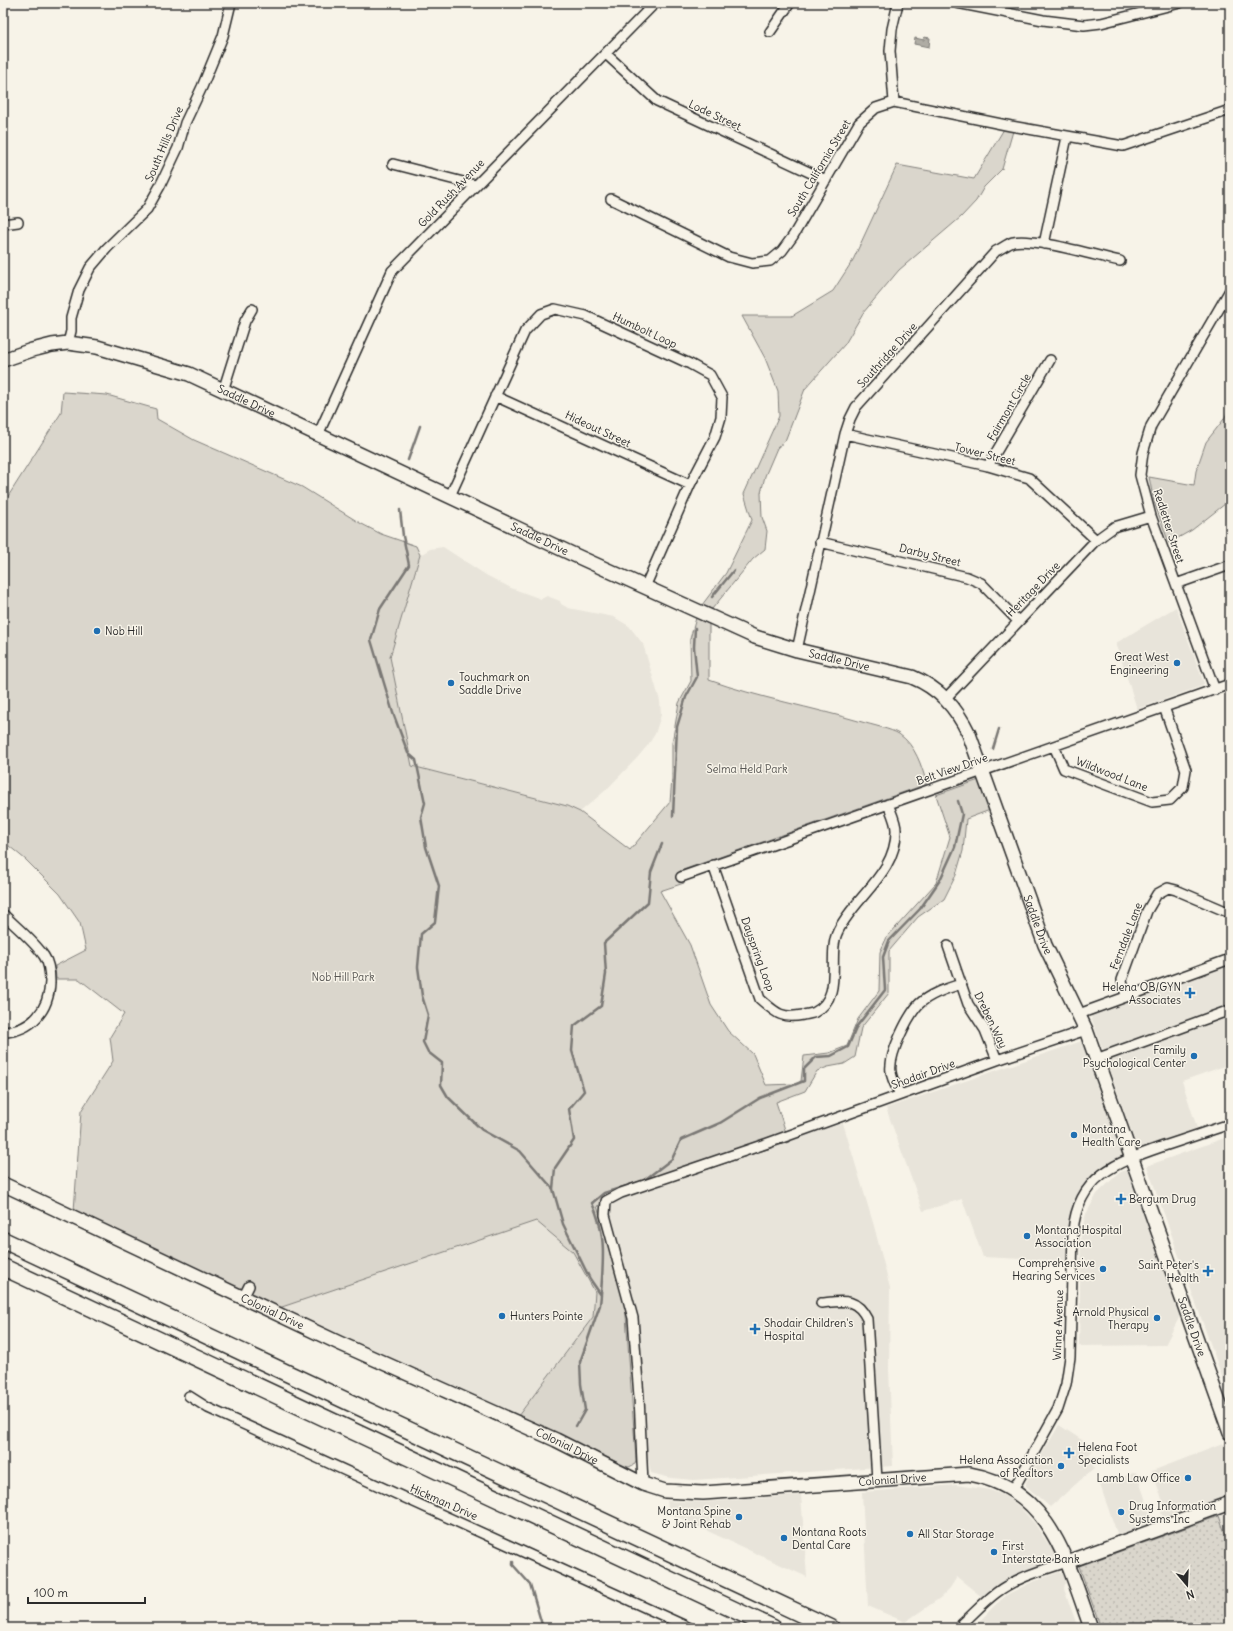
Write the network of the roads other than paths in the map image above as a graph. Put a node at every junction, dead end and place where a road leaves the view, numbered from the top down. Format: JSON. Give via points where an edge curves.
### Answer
{"nodes":[{"id":1,"x":231,"y":3,"type":"edge"},
{"id":2,"x":654,"y":3,"type":"edge"},
{"id":3,"x":790,"y":3,"type":"edge"},
{"id":4,"x":898,"y":3,"type":"edge"},
{"id":5,"x":957,"y":3,"type":"edge"},
{"id":6,"x":1177,"y":3,"type":"edge"},
{"id":7,"x":770,"y":32,"type":"dead end"},
{"id":8,"x":606,"y":54,"type":"junction"},
{"id":9,"x":894,"y":102,"type":"junction"},
{"id":10,"x":1230,"y":110,"type":"edge"},
{"id":11,"x":1067,"y":136,"type":"junction"},
{"id":12,"x":393,"y":164,"type":"dead end"},
{"id":13,"x":826,"y":180,"type":"junction"},
{"id":14,"x":475,"y":185,"type":"junction"},
{"id":15,"x":611,"y":199,"type":"dead end"},
{"id":16,"x":18,"y":222,"type":"dead end"},
{"id":17,"x":3,"y":224,"type":"edge"},
{"id":18,"x":1044,"y":244,"type":"junction"},
{"id":19,"x":1120,"y":260,"type":"dead end"},
{"id":20,"x":1230,"y":290,"type":"edge"},
{"id":21,"x":252,"y":309,"type":"dead end"},
{"id":22,"x":68,"y":343,"type":"junction"},
{"id":23,"x":3,"y":360,"type":"edge"},
{"id":24,"x":1050,"y":360,"type":"dead end"},
{"id":25,"x":223,"y":391,"type":"junction"},
{"id":26,"x":495,"y":396,"type":"junction"},
{"id":27,"x":845,"y":434,"type":"junction"},
{"id":28,"x":318,"y":435,"type":"junction"},
{"id":29,"x":988,"y":466,"type":"junction"},
{"id":30,"x":690,"y":485,"type":"junction"},
{"id":31,"x":450,"y":496,"type":"junction"},
{"id":32,"x":1151,"y":516,"type":"junction"},
{"id":33,"x":1096,"y":540,"type":"junction"},
{"id":34,"x":820,"y":542,"type":"junction"},
{"id":35,"x":1230,"y":565,"type":"edge"},
{"id":36,"x":1176,"y":584,"type":"junction"},
{"id":37,"x":645,"y":588,"type":"junction"},
{"id":38,"x":1018,"y":621,"type":"junction"},
{"id":39,"x":797,"y":650,"type":"junction"},
{"id":40,"x":1230,"y":684,"type":"edge"},
{"id":41,"x":1214,"y":690,"type":"junction"},
{"id":42,"x":945,"y":699,"type":"junction"},
{"id":43,"x":1164,"y":707,"type":"junction"},
{"id":44,"x":1054,"y":746,"type":"junction"},
{"id":45,"x":983,"y":771,"type":"junction"},
{"id":46,"x":888,"y":804,"type":"junction"},
{"id":47,"x":713,"y":865,"type":"junction"},
{"id":48,"x":681,"y":877,"type":"dead end"},
{"id":49,"x":1230,"y":913,"type":"edge"},
{"id":50,"x":3,"y":914,"type":"edge"},
{"id":51,"x":948,"y":946,"type":"dead end"},
{"id":52,"x":1230,"y":959,"type":"edge"},
{"id":53,"x":961,"y":984,"type":"junction"},
{"id":54,"x":1126,"y":996,"type":"junction"},
{"id":55,"x":1230,"y":1010,"type":"edge"},
{"id":56,"x":1079,"y":1014,"type":"junction"},
{"id":57,"x":1086,"y":1030,"type":"junction"},
{"id":58,"x":3,"y":1032,"type":"edge"},
{"id":59,"x":1096,"y":1059,"type":"junction"},
{"id":60,"x":997,"y":1060,"type":"junction"},
{"id":61,"x":900,"y":1095,"type":"junction"},
{"id":62,"x":1230,"y":1124,"type":"edge"},
{"id":63,"x":1132,"y":1157,"type":"junction"},
{"id":64,"x":3,"y":1184,"type":"edge"},
{"id":65,"x":3,"y":1240,"type":"edge"},
{"id":66,"x":3,"y":1267,"type":"edge"},
{"id":67,"x":821,"y":1303,"type":"dead end"},
{"id":68,"x":189,"y":1396,"type":"dead end"},
{"id":69,"x":1230,"y":1433,"type":"edge"},
{"id":70,"x":876,"y":1480,"type":"junction"},
{"id":71,"x":643,"y":1484,"type":"junction"},
{"id":72,"x":1013,"y":1490,"type":"junction"},
{"id":73,"x":1230,"y":1503,"type":"edge"},
{"id":74,"x":1067,"y":1562,"type":"junction"},
{"id":75,"x":962,"y":1624,"type":"dead end"},
{"id":76,"x":690,"y":1628,"type":"edge"},
{"id":77,"x":774,"y":1628,"type":"edge"},
{"id":78,"x":831,"y":1628,"type":"edge"},
{"id":79,"x":1091,"y":1628,"type":"edge"}],
"edges":[{"from":1,"to":22,"type":"street","name":"South Hills Drive","via":[[223,36],[160,186],[146,209],[90,268],[79,290],[71,318]]},
{"from":2,"to":8,"type":"street","name":"Gold Rush Avenue"},
{"from":3,"to":7,"type":"street"},
{"from":4,"to":9,"type":"street","via":[[890,51]]},
{"from":5,"to":6,"type":"street","via":[[1043,20],[1084,25]]},
{"from":8,"to":13,"type":"street","name":"Lode Street","via":[[657,101]]},
{"from":8,"to":14,"type":"street","name":"Gold Rush Avenue"},
{"from":9,"to":11,"type":"street"},
{"from":9,"to":13,"type":"street","name":"South California Street","via":[[876,108],[859,124]]},
{"from":10,"to":11,"type":"street","via":[[1123,146]]},
{"from":11,"to":18,"type":"street"},
{"from":12,"to":14,"type":"street"},
{"from":13,"to":15,"type":"street","name":"South California Street","via":[[782,251],[770,261],[752,263],[729,257]]},
{"from":14,"to":28,"type":"street","name":"Gold Rush Avenue","via":[[392,271]]},
{"from":16,"to":17,"type":"street"},
{"from":18,"to":19,"type":"street","name":"Southridge Drive"},
{"from":18,"to":27,"type":"street","name":"Southridge Drive","via":[[1012,242],[996,251],[856,407]]},
{"from":20,"to":32,"type":"street","name":"Redletter Street","via":[[1151,426],[1140,475]]},
{"from":21,"to":25,"type":"street","via":[[245,321]]},
{"from":22,"to":23,"type":"street","name":"Saddle Drive","via":[[32,350]]},
{"from":22,"to":25,"type":"street","name":"Saddle Drive","via":[[97,347],[189,374]]},
{"from":24,"to":29,"type":"street","name":"Fairmont Circle"},
{"from":25,"to":28,"type":"street","name":"Saddle Drive"},
{"from":26,"to":30,"type":"street","name":"Hideout Street"},
{"from":26,"to":30,"type":"street","name":"Humbolt Loop","via":[[525,331],[533,321],[541,314],[555,309],[586,316],[710,375],[722,397],[721,417],[715,437]]},
{"from":26,"to":31,"type":"street","name":"Humbolt Loop"},
{"from":27,"to":29,"type":"street","name":"Tower Street"},
{"from":27,"to":34,"type":"street","name":"Southridge Drive"},
{"from":28,"to":31,"type":"street","name":"Saddle Drive"},
{"from":29,"to":33,"type":"street","name":"Tower Street","via":[[1029,478]]},
{"from":30,"to":37,"type":"street","name":"Humbolt Loop"},
{"from":31,"to":37,"type":"street","name":"Saddle Drive"},
{"from":32,"to":33,"type":"street","name":"Heritage Drive","via":[[1114,527]]},
{"from":32,"to":36,"type":"street","name":"Redletter Street"},
{"from":33,"to":38,"type":"street","name":"Heritage Drive"},
{"from":34,"to":38,"type":"street","name":"Darby Street","via":[[967,577],[981,583]]},
{"from":34,"to":39,"type":"street","name":"Southridge Drive"},
{"from":35,"to":36,"type":"street"},
{"from":36,"to":41,"type":"street","name":"Redletter Street"},
{"from":37,"to":39,"type":"street","name":"Saddle Drive","via":[[755,637]]},
{"from":38,"to":42,"type":"street","name":"Heritage Drive"},
{"from":39,"to":42,"type":"street","name":"Saddle Drive","via":[[912,677],[928,684]]},
{"from":40,"to":41,"type":"street","name":"Belt View Drive"},
{"from":41,"to":43,"type":"street","name":"Belt View Drive"},
{"from":42,"to":45,"type":"street","name":"Saddle Drive","via":[[962,720]]},
{"from":43,"to":44,"type":"street","name":"Belt View Drive"},
{"from":43,"to":44,"type":"street","name":"Wildwood Lane","via":[[1186,770],[1183,787],[1170,800],[1152,802],[1064,769]]},
{"from":44,"to":45,"type":"street","name":"Belt View Drive"},
{"from":45,"to":46,"type":"street","name":"Belt View Drive"},
{"from":45,"to":56,"type":"street","name":"Saddle Drive","via":[[1045,945]]},
{"from":46,"to":47,"type":"street","name":"Belt View Drive"},
{"from":46,"to":47,"type":"street","name":"Dayspring Loop","via":[[897,829],[893,853],[884,871],[844,918],[835,937],[834,979],[830,992],[826,1002],[815,1012],[791,1017],[776,1013],[760,999]]},
{"from":47,"to":48,"type":"street","name":"Belt View Drive"},
{"from":49,"to":54,"type":"street","name":"Ferndale Lane","via":[[1176,890],[1168,888],[1157,894],[1147,911],[1122,980]]},
{"from":50,"to":58,"type":"street","via":[[44,956],[50,977],[46,1005],[40,1014],[21,1029]]},
{"from":51,"to":53,"type":"street","name":"Dreben Way"},
{"from":52,"to":54,"type":"street"},
{"from":53,"to":60,"type":"street","name":"Dreben Way","via":[[968,1004],[985,1030]]},
{"from":53,"to":61,"type":"street","via":[[939,991],[919,1004],[901,1032],[891,1056],[891,1072]]},
{"from":54,"to":56,"type":"street"},
{"from":55,"to":59,"type":"street"},
{"from":56,"to":57,"type":"street","name":"Saddle Drive"},
{"from":57,"to":59,"type":"street","name":"Saddle Drive"},
{"from":57,"to":60,"type":"street","name":"Shodair Drive"},
{"from":59,"to":63,"type":"street","name":"Saddle Drive"},
{"from":60,"to":61,"type":"street","name":"Shodair Drive"},
{"from":61,"to":71,"type":"street","name":"Shodair Drive","via":[[621,1193],[606,1201],[605,1215],[633,1318]]},
{"from":62,"to":63,"type":"street","name":"Winne Avenue"},
{"from":63,"to":69,"type":"street","name":"Saddle Drive"},
{"from":63,"to":72,"type":"street","name":"Winne Avenue","via":[[1110,1168],[1089,1188],[1080,1201],[1073,1231],[1070,1357],[1066,1384],[1058,1409]]},
{"from":64,"to":71,"type":"street","name":"Colonial Drive","via":[[246,1292],[360,1352],[556,1440]]},
{"from":65,"to":78,"type":"highway"},
{"from":66,"to":77,"type":"highway"},
{"from":67,"to":70,"type":"street","via":[[854,1303],[863,1310],[867,1319]]},
{"from":68,"to":76,"type":"street","name":"Hickman Drive","via":[[208,1408]]},
{"from":70,"to":71,"type":"street","name":"Colonial Drive","via":[[703,1493],[665,1491]]},
{"from":70,"to":72,"type":"street","name":"Colonial Drive","via":[[969,1474],[986,1477]]},
{"from":72,"to":74,"type":"street","name":"Colonial Drive","via":[[1035,1508],[1044,1520]]},
{"from":73,"to":74,"type":"street"},
{"from":74,"to":75,"type":"street","via":[[1010,1584],[995,1593]]},
{"from":74,"to":79,"type":"street","name":"Colonial Drive"}]}
